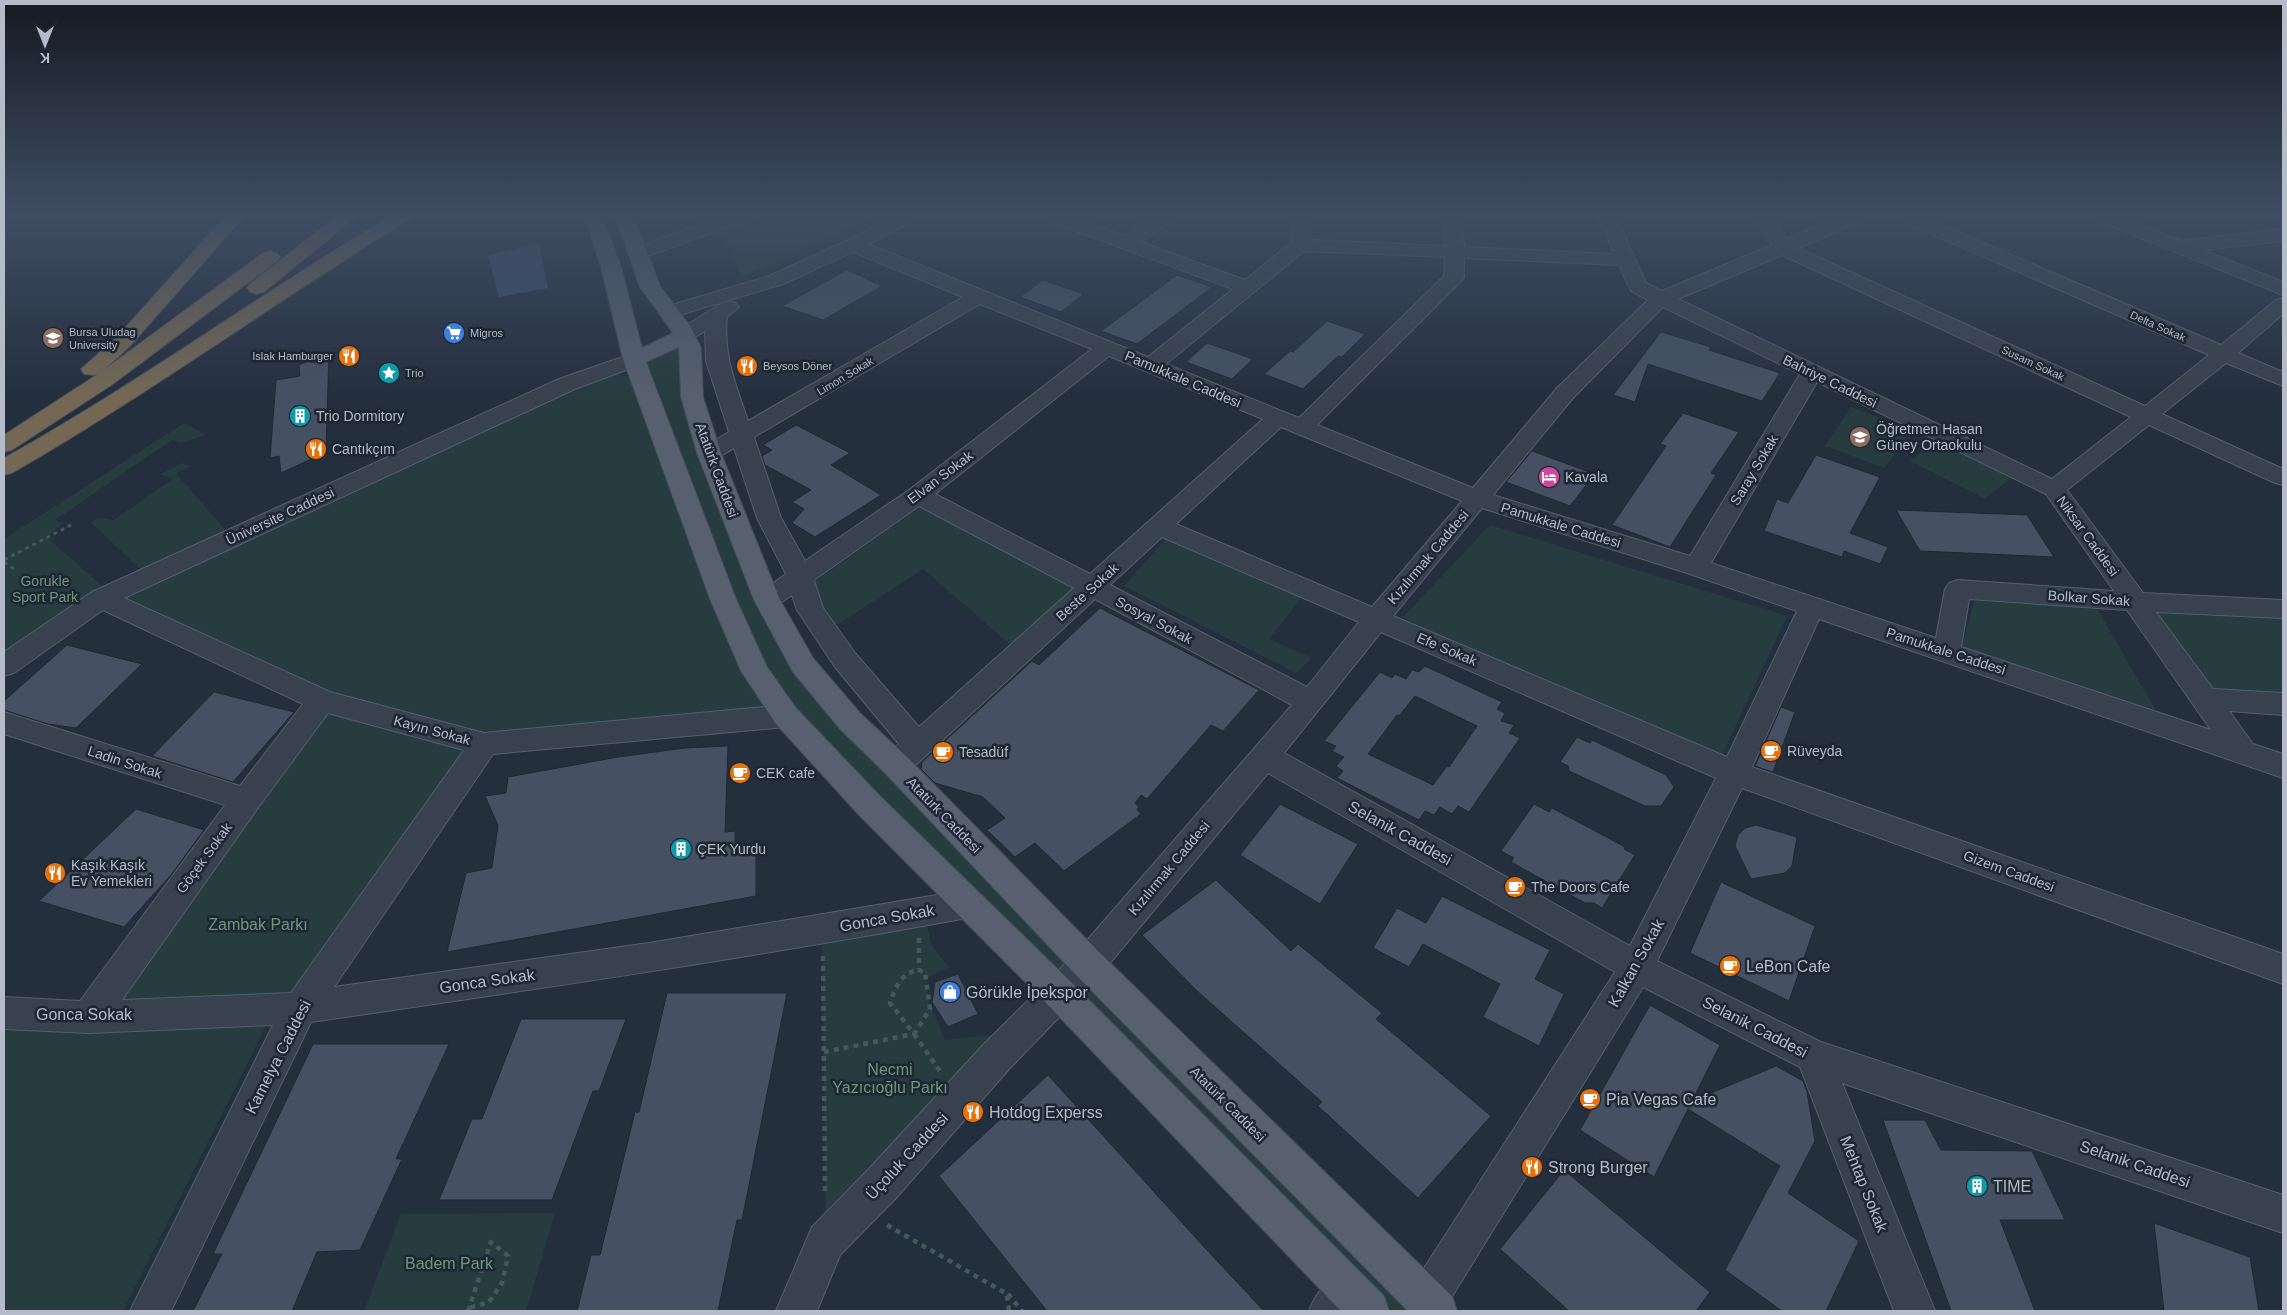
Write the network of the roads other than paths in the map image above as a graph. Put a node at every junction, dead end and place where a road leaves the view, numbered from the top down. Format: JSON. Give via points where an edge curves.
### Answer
{"nodes":[{"id":1,"x":184,"y":273,"type":"edge"},
{"id":2,"x":249,"y":273,"type":"edge"},
{"id":3,"x":275,"y":273,"type":"edge"},
{"id":4,"x":311,"y":273,"type":"edge"},
{"id":5,"x":615,"y":273,"type":"edge"},
{"id":6,"x":645,"y":273,"type":"edge"},
{"id":7,"x":790,"y":273,"type":"edge"},
{"id":8,"x":923,"y":273,"type":"edge"},
{"id":9,"x":1211,"y":273,"type":"edge"},
{"id":10,"x":1263,"y":273,"type":"edge"},
{"id":11,"x":1454,"y":273,"type":"edge"},
{"id":12,"x":1632,"y":273,"type":"edge"},
{"id":13,"x":1722,"y":273,"type":"edge"},
{"id":14,"x":1838,"y":273,"type":"edge"},
{"id":15,"x":2037,"y":273,"type":"edge"},
{"id":16,"x":2243,"y":273,"type":"edge"},
{"id":17,"x":776,"y":280,"type":"junction"},
{"id":18,"x":1247,"y":286,"type":"junction"},
{"id":19,"x":2283,"y":289,"type":"edge"},
{"id":20,"x":979,"y":296,"type":"junction"},
{"id":21,"x":1660,"y":299,"type":"junction"},
{"id":22,"x":2283,"y":304,"type":"edge"},
{"id":23,"x":717,"y":314,"type":"junction"},
{"id":24,"x":651,"y":330,"type":"junction"},
{"id":25,"x":1108,"y":347,"type":"junction"},
{"id":26,"x":2225,"y":355,"type":"junction"},
{"id":27,"x":1150,"y":366,"type":"junction"},
{"id":28,"x":1812,"y":372,"type":"junction"},
{"id":29,"x":2283,"y":380,"type":"edge"},
{"id":30,"x":2145,"y":415,"type":"junction"},
{"id":31,"x":1290,"y":423,"type":"junction"},
{"id":32,"x":4,"y":434,"type":"edge"},
{"id":33,"x":743,"y":436,"type":"junction"},
{"id":34,"x":4,"y":445,"type":"edge"},
{"id":35,"x":710,"y":454,"type":"junction"},
{"id":36,"x":4,"y":464,"type":"edge"},
{"id":37,"x":4,"y":468,"type":"edge"},
{"id":38,"x":2283,"y":478,"type":"edge"},
{"id":39,"x":2054,"y":489,"type":"junction"},
{"id":40,"x":918,"y":495,"type":"junction"},
{"id":41,"x":1477,"y":498,"type":"junction"},
{"id":42,"x":1159,"y":526,"type":"junction"},
{"id":43,"x":1696,"y":567,"type":"junction"},
{"id":44,"x":800,"y":577,"type":"junction"},
{"id":45,"x":1092,"y":587,"type":"junction"},
{"id":46,"x":100,"y":598,"type":"junction"},
{"id":47,"x":767,"y":600,"type":"junction"},
{"id":48,"x":2135,"y":602,"type":"junction"},
{"id":49,"x":1812,"y":606,"type":"junction"},
{"id":50,"x":2283,"y":609,"type":"edge"},
{"id":51,"x":1376,"y":618,"type":"junction"},
{"id":52,"x":1947,"y":651,"type":"junction"},
{"id":53,"x":4,"y":666,"type":"edge"},
{"id":54,"x":2205,"y":699,"type":"junction"},
{"id":55,"x":322,"y":701,"type":"junction"},
{"id":56,"x":1311,"y":702,"type":"junction"},
{"id":57,"x":2283,"y":704,"type":"edge"},
{"id":58,"x":786,"y":716,"type":"junction"},
{"id":59,"x":4,"y":723,"type":"edge"},
{"id":60,"x":484,"y":744,"type":"junction"},
{"id":61,"x":917,"y":745,"type":"junction"},
{"id":62,"x":2241,"y":750,"type":"junction"},
{"id":63,"x":1264,"y":756,"type":"junction"},
{"id":64,"x":896,"y":765,"type":"junction"},
{"id":65,"x":2283,"y":766,"type":"edge"},
{"id":66,"x":1734,"y":773,"type":"junction"},
{"id":67,"x":246,"y":800,"type":"junction"},
{"id":68,"x":967,"y":904,"type":"junction"},
{"id":69,"x":1088,"y":964,"type":"junction"},
{"id":70,"x":1636,"y":967,"type":"junction"},
{"id":71,"x":2283,"y":968,"type":"edge"},
{"id":72,"x":1060,"y":994,"type":"junction"},
{"id":73,"x":300,"y":1008,"type":"junction"},
{"id":74,"x":4,"y":1013,"type":"edge"},
{"id":75,"x":89,"y":1017,"type":"junction"},
{"id":76,"x":1813,"y":1056,"type":"junction"},
{"id":77,"x":2283,"y":1214,"type":"edge"},
{"id":78,"x":1349,"y":1304,"type":"edge"},
{"id":79,"x":1431,"y":1306,"type":"edge"},
{"id":80,"x":150,"y":1311,"type":"edge"},
{"id":81,"x":796,"y":1311,"type":"edge"},
{"id":82,"x":1914,"y":1311,"type":"edge"}],
"edges":[{"from":1,"to":32,"type":"highway","via":[[124,341],[86,374]]},
{"from":2,"to":34,"type":"highway","via":[[105,379]]},
{"from":3,"to":36,"type":"highway","via":[[160,361]]},
{"from":4,"to":37,"type":"highway","via":[[88,420]]},
{"from":5,"to":24,"type":"main road","name":"Atatürk Caddesi"},
{"from":6,"to":24,"type":"main road","name":"Atatürk Caddesi","via":[[650,287]]},
{"from":7,"to":17,"type":"street"},
{"from":8,"to":20,"type":"street","name":"Pamukkale Caddesi"},
{"from":9,"to":18,"type":"street"},
{"from":10,"to":18,"type":"street"},
{"from":11,"to":31,"type":"street","name":"Beste Sokak","via":[[1454,277]]},
{"from":12,"to":21,"type":"street","name":"Bahriye Caddesi","via":[[1638,287]]},
{"from":13,"to":21,"type":"street","name":"Kızılırmak Caddesi"},
{"from":14,"to":30,"type":"street","name":"Susam Sokak"},
{"from":15,"to":26,"type":"street","name":"Delta Sokak"},
{"from":16,"to":19,"type":"street"},
{"from":17,"to":23,"type":"street"},
{"from":17,"to":24,"type":"street"},
{"from":18,"to":27,"type":"street"},
{"from":20,"to":25,"type":"street","name":"Pamukkale Caddesi"},
{"from":20,"to":33,"type":"street","name":"Limon Sokak"},
{"from":21,"to":28,"type":"street","name":"Bahriye Caddesi"},
{"from":21,"to":41,"type":"street","name":"Kızılırmak Caddesi","via":[[1565,393]]},
{"from":22,"to":26,"type":"street","name":"Niksar Caddesi"},
{"from":23,"to":24,"type":"street"},
{"from":23,"to":33,"type":"street","via":[[717,362]]},
{"from":24,"to":35,"type":"main road","name":"Atatürk Caddesi","via":[[690,348],[692,398]]},
{"from":24,"to":46,"type":"street","name":"Üniversite Caddesi","via":[[567,384]]},
{"from":24,"to":58,"type":"main road","name":"Atatürk Caddesi","via":[[723,599],[755,671]]},
{"from":25,"to":27,"type":"street","name":"Pamukkale Caddesi"},
{"from":25,"to":40,"type":"street","name":"Elvan Sokak"},
{"from":26,"to":29,"type":"street","name":"Delta Sokak"},
{"from":26,"to":30,"type":"street","name":"Niksar Caddesi"},
{"from":27,"to":31,"type":"street","name":"Pamukkale Caddesi"},
{"from":28,"to":39,"type":"street","name":"Bahriye Caddesi"},
{"from":28,"to":43,"type":"street","name":"Saray Sokak"},
{"from":30,"to":38,"type":"street","name":"Susam Sokak"},
{"from":30,"to":39,"type":"street","name":"Niksar Caddesi"},
{"from":31,"to":41,"type":"street","name":"Pamukkale Caddesi"},
{"from":31,"to":42,"type":"street","name":"Beste Sokak"},
{"from":33,"to":35,"type":"street","name":"Limon Sokak"},
{"from":33,"to":44,"type":"street","via":[[769,518]]},
{"from":35,"to":47,"type":"main road","name":"Atatürk Caddesi"},
{"from":39,"to":48,"type":"street","name":"Niksar Caddesi"},
{"from":40,"to":44,"type":"street","name":"Elvan Sokak"},
{"from":40,"to":45,"type":"street","name":"Sosyal Sokak"},
{"from":41,"to":43,"type":"street","name":"Pamukkale Caddesi"},
{"from":41,"to":51,"type":"street","name":"Kızılırmak Caddesi"},
{"from":42,"to":45,"type":"street","name":"Beste Sokak"},
{"from":42,"to":51,"type":"street","name":"Efe Sokak"},
{"from":43,"to":49,"type":"street","name":"Pamukkale Caddesi"},
{"from":44,"to":47,"type":"street","name":"Elvan Sokak"},
{"from":44,"to":61,"type":"street","via":[[810,610],[845,660]]},
{"from":45,"to":56,"type":"street","name":"Sosyal Sokak"},
{"from":45,"to":61,"type":"street","name":"Beste Sokak"},
{"from":46,"to":53,"type":"street","name":"Üniversite Caddesi"},
{"from":46,"to":55,"type":"street","name":"Kayın Sokak"},
{"from":47,"to":64,"type":"main road","name":"Atatürk Caddesi","via":[[803,665],[850,721]]},
{"from":48,"to":50,"type":"street","name":"Bolkar Sokak"},
{"from":48,"to":52,"type":"street","name":"Bolkar Sokak","via":[[1958,589]]},
{"from":48,"to":54,"type":"street","name":"Niksar Caddesi"},
{"from":49,"to":52,"type":"street","name":"Pamukkale Caddesi"},
{"from":49,"to":66,"type":"street","name":"Kalkan Sokak"},
{"from":51,"to":56,"type":"street","name":"Kızılırmak Caddesi"},
{"from":51,"to":66,"type":"street","name":"Efe Sokak"},
{"from":52,"to":62,"type":"street","name":"Pamukkale Caddesi"},
{"from":54,"to":57,"type":"street"},
{"from":54,"to":62,"type":"street","name":"Niksar Caddesi"},
{"from":55,"to":60,"type":"street","name":"Kayın Sokak"},
{"from":55,"to":67,"type":"street","name":"Göçek Sokak"},
{"from":56,"to":63,"type":"street","name":"Kızılırmak Caddesi"},
{"from":58,"to":60,"type":"street","name":"Kayın Sokak"},
{"from":58,"to":68,"type":"main road","name":"Atatürk Caddesi"},
{"from":59,"to":67,"type":"street","name":"Ladin Sokak"},
{"from":60,"to":73,"type":"street","name":"Kamelya Caddesi"},
{"from":61,"to":64,"type":"street","name":"Beste Sokak"},
{"from":62,"to":65,"type":"street","name":"Pamukkale Caddesi"},
{"from":63,"to":69,"type":"street","name":"Kızılırmak Caddesi"},
{"from":63,"to":70,"type":"street","name":"Selanik Caddesi"},
{"from":64,"to":69,"type":"main road","name":"Atatürk Caddesi"},
{"from":66,"to":70,"type":"street","name":"Kalkan Sokak"},
{"from":66,"to":71,"type":"street","name":"Gizem Caddesi"},
{"from":67,"to":75,"type":"street","name":"Göçek Sokak"},
{"from":68,"to":72,"type":"main road","name":"Atatürk Caddesi"},
{"from":68,"to":73,"type":"street","name":"Gonca Sokak","via":[[649,958]]},
{"from":69,"to":72,"type":"street","name":"Kızılırmak Caddesi"},
{"from":69,"to":79,"type":"main road","name":"Atatürk Caddesi"},
{"from":70,"to":76,"type":"street","name":"Selanik Caddesi"},
{"from":70,"to":79,"type":"street","name":"Kalkan Sokak"},
{"from":72,"to":78,"type":"main road","name":"Atatürk Caddesi"},
{"from":72,"to":81,"type":"street","name":"Üçoluk Caddesi","via":[[997,1056],[826,1241]]},
{"from":73,"to":75,"type":"street","name":"Gonca Sokak"},
{"from":73,"to":80,"type":"street","name":"Kamelya Caddesi"},
{"from":74,"to":75,"type":"street","name":"Gonca Sokak"},
{"from":76,"to":77,"type":"street","name":"Selanik Caddesi"},
{"from":76,"to":82,"type":"street","name":"Mehtap Sokak"}]}
